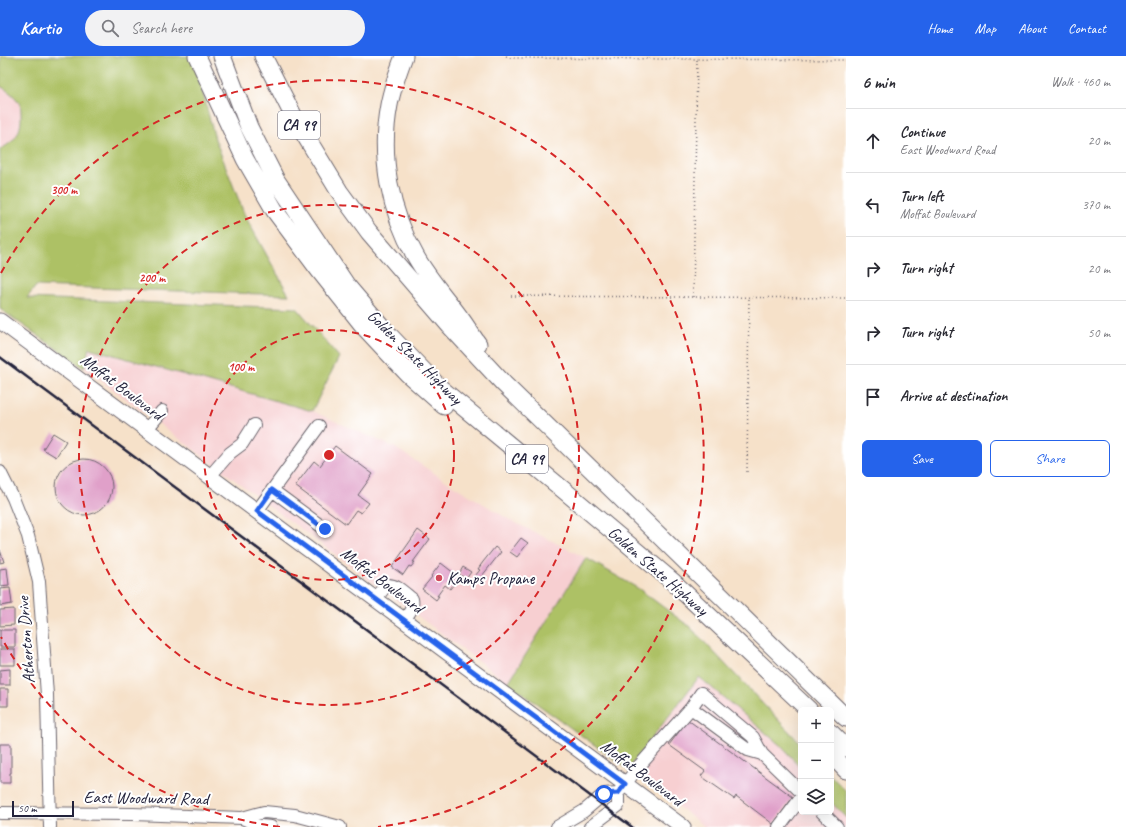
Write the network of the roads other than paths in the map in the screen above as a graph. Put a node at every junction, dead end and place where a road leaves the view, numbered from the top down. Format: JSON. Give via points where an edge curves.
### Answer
{"nodes":[{"id":1,"x":197,"y":56,"type":"edge"},
{"id":2,"x":222,"y":56,"type":"edge"},
{"id":3,"x":263,"y":56,"type":"edge"},
{"id":4,"x":404,"y":56,"type":"edge"},
{"id":5,"x":0,"y":321,"type":"edge"},
{"id":6,"x":504,"y":384,"type":"junction"},
{"id":7,"x":162,"y":411,"type":"dead end"},
{"id":8,"x":485,"y":424,"type":"junction"},
{"id":9,"x":254,"y":425,"type":"dead end"},
{"id":10,"x":319,"y":426,"type":"dead end"},
{"id":11,"x":147,"y":429,"type":"junction"},
{"id":12,"x":0,"y":472,"type":"edge"},
{"id":13,"x":210,"y":476,"type":"junction"},
{"id":14,"x":272,"y":490,"type":"junction"},
{"id":15,"x":257,"y":511,"type":"junction"},
{"id":16,"x":325,"y":529,"type":"dead end"},
{"id":17,"x":375,"y":599,"type":"junction"},
{"id":18,"x":404,"y":620,"type":"junction"},
{"id":19,"x":795,"y":668,"type":"junction"},
{"id":20,"x":806,"y":707,"type":"edge"},
{"id":21,"x":846,"y":707,"type":"edge"},
{"id":22,"x":691,"y":708,"type":"junction"},
{"id":23,"x":846,"y":718,"type":"edge"},
{"id":24,"x":834,"y":736,"type":"edge"},
{"id":25,"x":846,"y":748,"type":"edge"},
{"id":26,"x":762,"y":754,"type":"junction"},
{"id":27,"x":834,"y":757,"type":"edge"},
{"id":28,"x":846,"y":770,"type":"edge"},
{"id":29,"x":622,"y":789,"type":"junction"},
{"id":30,"x":798,"y":789,"type":"edge"},
{"id":31,"x":798,"y":802,"type":"edge"},
{"id":32,"x":0,"y":813,"type":"edge"},
{"id":33,"x":49,"y":814,"type":"junction"},
{"id":34,"x":825,"y":815,"type":"edge"},
{"id":35,"x":242,"y":818,"type":"junction"},
{"id":36,"x":50,"y":827,"type":"edge"},
{"id":37,"x":271,"y":827,"type":"edge"},
{"id":38,"x":340,"y":827,"type":"edge"},
{"id":39,"x":558,"y":827,"type":"edge"},
{"id":40,"x":590,"y":827,"type":"edge"},
{"id":41,"x":683,"y":827,"type":"edge"},
{"id":42,"x":779,"y":827,"type":"edge"},
{"id":43,"x":837,"y":827,"type":"edge"}],
"edges":[{"from":1,"to":8,"type":"highway","via":[[249,166],[275,211],[319,270],[366,329],[408,374],[459,418]]},
{"from":2,"to":8,"type":"highway","name":"Golden State Highway","number":"CA 99","via":[[249,127],[276,180],[347,286],[388,334],[439,387]]},
{"from":3,"to":6,"type":"highway","name":"Golden State Highway","number":"CA 99","via":[[294,117],[339,191],[369,232]]},
{"from":4,"to":6,"type":"highway","via":[[392,92],[386,124],[385,147],[391,198],[401,228],[416,258],[461,318]]},
{"from":5,"to":11,"type":"main road","name":"Moffat Boulevard"},
{"from":6,"to":19,"type":"highway","name":"Golden State Highway","number":"CA 99"},
{"from":7,"to":11,"type":"street"},
{"from":8,"to":20,"type":"highway","name":"Golden State Highway","number":"CA 99","via":[[672,581]]},
{"from":9,"to":13,"type":"street","via":[[242,444],[230,453]]},
{"from":10,"to":14,"type":"street"},
{"from":11,"to":13,"type":"main road","name":"Moffat Boulevard"},
{"from":12,"to":33,"type":"street","name":"Atherton Drive","via":[[14,498],[28,536],[39,582],[47,696]]},
{"from":13,"to":15,"type":"main road","name":"Moffat Boulevard"},
{"from":14,"to":15,"type":"street"},
{"from":14,"to":16,"type":"street"},
{"from":15,"to":17,"type":"main road","name":"Moffat Boulevard"},
{"from":17,"to":18,"type":"main road","name":"Moffat Boulevard"},
{"from":17,"to":18,"type":"street","via":[[387,585],[396,587],[412,599],[413,607]]},
{"from":18,"to":29,"type":"main road","name":"Moffat Boulevard"},
{"from":19,"to":21,"type":"highway"},
{"from":19,"to":23,"type":"highway","name":"Golden State Highway","number":"CA 99"},
{"from":22,"to":26,"type":"street","via":[[748,750]]},
{"from":22,"to":26,"type":"street","via":[[701,693],[753,737]]},
{"from":22,"to":29,"type":"street"},
{"from":24,"to":25,"type":"highway"},
{"from":26,"to":30,"type":"street"},
{"from":27,"to":28,"type":"highway"},
{"from":29,"to":39,"type":"street","via":[[604,794],[584,811]]},
{"from":29,"to":40,"type":"street","via":[[618,806]]},
{"from":29,"to":41,"type":"main road","name":"Moffat Boulevard"},
{"from":31,"to":42,"type":"street"},
{"from":32,"to":33,"type":"street","name":"East Woodward Road"},
{"from":33,"to":35,"type":"street","name":"East Woodward Road"},
{"from":33,"to":36,"type":"street","name":"Atherton Drive"},
{"from":34,"to":43,"type":"street"},
{"from":35,"to":37,"type":"street","name":"East Woodward Road","via":[[261,826]]},
{"from":35,"to":38,"type":"street","name":"East Woodward Road","via":[[264,812]]}]}
